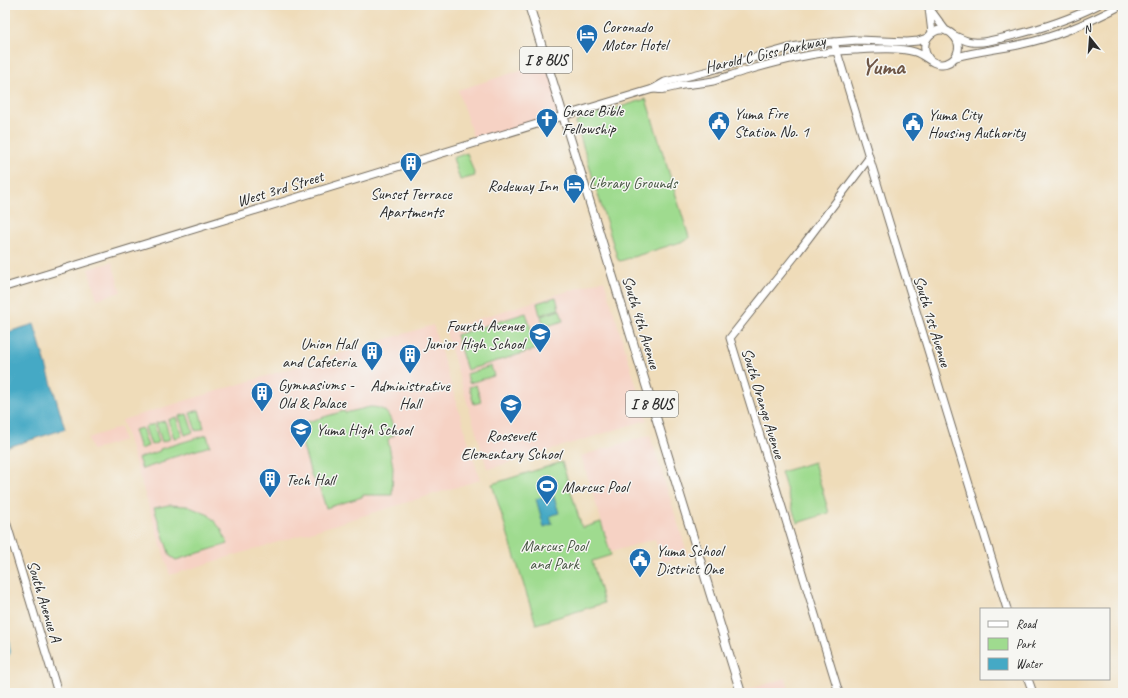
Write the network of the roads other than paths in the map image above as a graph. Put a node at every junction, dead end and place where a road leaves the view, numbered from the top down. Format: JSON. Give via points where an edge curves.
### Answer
{"nodes":[{"id":1,"x":529,"y":5,"type":"edge"},
{"id":2,"x":1098,"y":5,"type":"edge"},
{"id":3,"x":1122,"y":5,"type":"edge"},
{"id":4,"x":928,"y":6,"type":"edge"},
{"id":5,"x":946,"y":31,"type":"junction"},
{"id":6,"x":953,"y":35,"type":"junction"},
{"id":7,"x":930,"y":36,"type":"junction"},
{"id":8,"x":834,"y":42,"type":"junction"},
{"id":9,"x":836,"y":50,"type":"junction"},
{"id":10,"x":956,"y":57,"type":"junction"},
{"id":11,"x":930,"y":60,"type":"junction"},
{"id":12,"x":653,"y":89,"type":"junction"},
{"id":13,"x":563,"y":116,"type":"junction"},
{"id":14,"x":869,"y":158,"type":"junction"},
{"id":15,"x":5,"y":287,"type":"edge"},
{"id":16,"x":5,"y":518,"type":"edge"},
{"id":17,"x":1007,"y":608,"type":"edge"},
{"id":18,"x":1028,"y":680,"type":"edge"},
{"id":19,"x":58,"y":693,"type":"edge"},
{"id":20,"x":741,"y":693,"type":"edge"},
{"id":21,"x":839,"y":693,"type":"edge"},
{"id":22,"x":1033,"y":693,"type":"edge"}],
"edges":[{"from":1,"to":13,"type":"main road","name":"South 4th Avenue","number":"I 8 BUS"},
{"from":2,"to":6,"type":"street","via":[[1039,29],[981,43],[966,41]]},
{"from":3,"to":10,"type":"street","via":[[1096,19],[1048,37]]},
{"from":4,"to":5,"type":"street"},
{"from":4,"to":7,"type":"street"},
{"from":5,"to":6,"type":"street"},
{"from":5,"to":7,"type":"street","via":[[936,31]]},
{"from":6,"to":10,"type":"street","via":[[958,44]]},
{"from":7,"to":8,"type":"street","name":"Harold C Giss Parkway","via":[[907,42]]},
{"from":7,"to":11,"type":"street","via":[[925,42],[925,52]]},
{"from":8,"to":9,"type":"street","name":"South 1st Avenue"},
{"from":8,"to":12,"type":"street","name":"Harold C Giss Parkway","via":[[792,48],[665,82]]},
{"from":9,"to":11,"type":"street","name":"Harold C Giss Parkway","via":[[907,50]]},
{"from":9,"to":12,"type":"street","name":"Harold C Giss Parkway","via":[[769,64],[713,81],[664,90]]},
{"from":9,"to":14,"type":"street","name":"South 1st Avenue"},
{"from":10,"to":11,"type":"street","via":[[950,63],[944,64]]},
{"from":12,"to":13,"type":"street","name":"Harold C Giss Parkway"},
{"from":13,"to":15,"type":"street","name":"West 3rd Street"},
{"from":13,"to":20,"type":"main road","name":"South 4th Avenue","number":"I 8 BUS"},
{"from":14,"to":17,"type":"street","name":"South 1st Avenue"},
{"from":14,"to":21,"type":"street","name":"South Orange Avenue","via":[[730,338]]},
{"from":16,"to":19,"type":"street","name":"South Avenue A"},
{"from":18,"to":22,"type":"street"}]}
